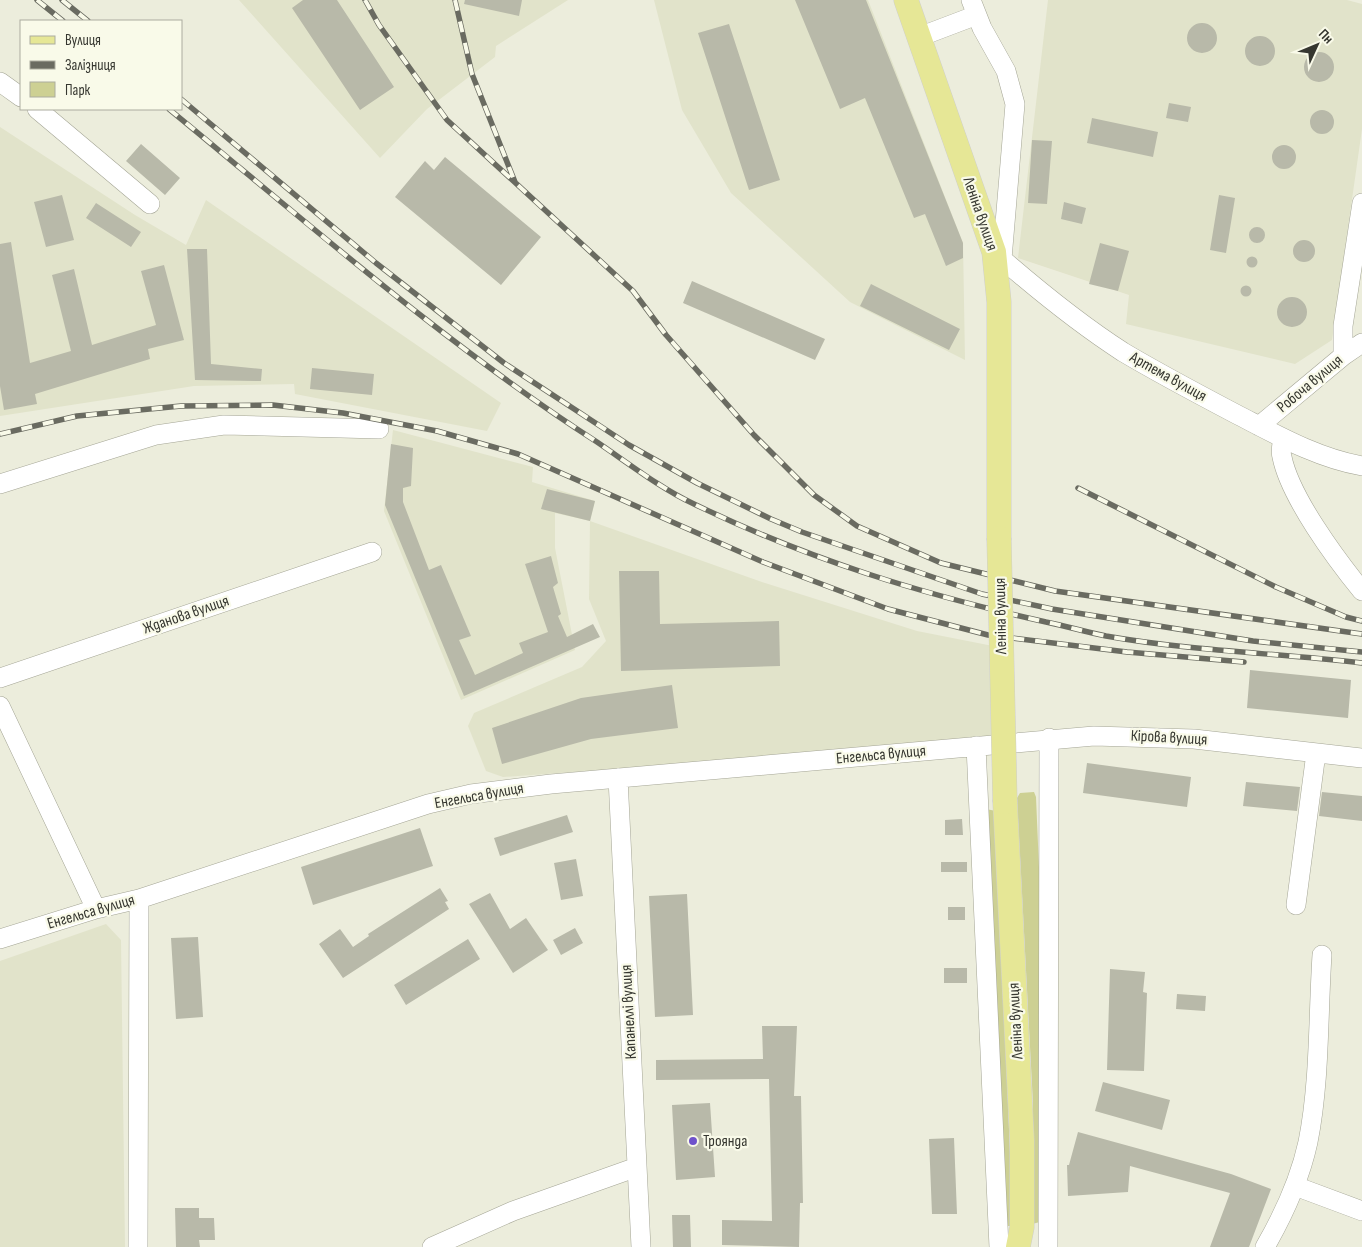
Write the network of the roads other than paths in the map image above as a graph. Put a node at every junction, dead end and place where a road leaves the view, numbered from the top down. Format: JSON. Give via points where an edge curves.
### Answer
{"nodes":[{"id":1,"x":906,"y":0,"type":"edge"},
{"id":2,"x":974,"y":7,"type":"edge"},
{"id":3,"x":919,"y":37,"type":"junction"},
{"id":4,"x":0,"y":82,"type":"edge"},
{"id":5,"x":20,"y":97,"type":"edge"},
{"id":6,"x":37,"y":110,"type":"edge"},
{"id":7,"x":1362,"y":203,"type":"edge"},
{"id":8,"x":150,"y":204,"type":"dead end"},
{"id":9,"x":998,"y":255,"type":"junction"},
{"id":10,"x":1362,"y":343,"type":"edge"},
{"id":11,"x":1343,"y":356,"type":"junction"},
{"id":12,"x":1259,"y":426,"type":"junction"},
{"id":13,"x":379,"y":429,"type":"dead end"},
{"id":14,"x":1283,"y":438,"type":"junction"},
{"id":15,"x":1362,"y":466,"type":"edge"},
{"id":16,"x":0,"y":484,"type":"edge"},
{"id":17,"x":372,"y":552,"type":"dead end"},
{"id":18,"x":1362,"y":591,"type":"edge"},
{"id":19,"x":0,"y":678,"type":"edge"},
{"id":20,"x":0,"y":706,"type":"edge"},
{"id":21,"x":1049,"y":738,"type":"junction"},
{"id":22,"x":976,"y":746,"type":"junction"},
{"id":23,"x":1316,"y":753,"type":"junction"},
{"id":24,"x":1362,"y":758,"type":"edge"},
{"id":25,"x":618,"y":778,"type":"junction"},
{"id":26,"x":139,"y":899,"type":"junction"},
{"id":27,"x":1296,"y":905,"type":"dead end"},
{"id":28,"x":96,"y":909,"type":"junction"},
{"id":29,"x":0,"y":939,"type":"edge"},
{"id":30,"x":1322,"y":955,"type":"dead end"},
{"id":31,"x":637,"y":1166,"type":"junction"},
{"id":32,"x":1295,"y":1186,"type":"junction"},
{"id":33,"x":1362,"y":1211,"type":"edge"},
{"id":34,"x":1022,"y":1240,"type":"edge"},
{"id":35,"x":138,"y":1247,"type":"edge"},
{"id":36,"x":432,"y":1247,"type":"edge"},
{"id":37,"x":641,"y":1247,"type":"edge"},
{"id":38,"x":999,"y":1247,"type":"edge"},
{"id":39,"x":1048,"y":1247,"type":"edge"},
{"id":40,"x":1265,"y":1247,"type":"edge"}],
"edges":[{"from":1,"to":3,"type":"main road","name":"Леніна вулиця"},
{"from":2,"to":3,"type":"street"},
{"from":2,"to":9,"type":"street","via":[[1006,71],[1015,104]]},
{"from":3,"to":9,"type":"main road","name":"Леніна вулиця"},
{"from":4,"to":5,"type":"street"},
{"from":6,"to":8,"type":"street"},
{"from":7,"to":11,"type":"street","via":[[1343,326]]},
{"from":9,"to":12,"type":"street","name":"Артема вулиця","via":[[1122,351]]},
{"from":9,"to":34,"type":"main road","name":"Леніна вулиця","bridge":true,"via":[[999,538],[1005,802],[1022,1140]]},
{"from":10,"to":11,"type":"street","name":"Робоча вулиця"},
{"from":11,"to":12,"type":"street","name":"Робоча вулиця"},
{"from":12,"to":14,"type":"street","name":"Артема вулиця"},
{"from":13,"to":16,"type":"street","via":[[224,425],[156,435]]},
{"from":14,"to":15,"type":"street","name":"Артема вулиця","via":[[1341,462]]},
{"from":14,"to":18,"type":"street","via":[[1281,455],[1288,476],[1324,540]]},
{"from":17,"to":19,"type":"street","name":"Жданова вулиця"},
{"from":20,"to":28,"type":"street"},
{"from":21,"to":22,"type":"street","name":"Кірова вулиця"},
{"from":21,"to":23,"type":"street","name":"Кірова вулиця","via":[[1194,739]]},
{"from":21,"to":39,"type":"street","name":"Леніна вулиця"},
{"from":22,"to":25,"type":"street","name":"Енгельса вулиця"},
{"from":22,"to":38,"type":"street","name":"Леніна вулиця"},
{"from":23,"to":24,"type":"street","name":"Кірова вулиця"},
{"from":23,"to":27,"type":"street"},
{"from":25,"to":26,"type":"street","name":"Енгельса вулиця","via":[[471,794],[428,804]]},
{"from":25,"to":31,"type":"street","name":"Капанеллі вулиця"},
{"from":26,"to":28,"type":"street","name":"Енгельса вулиця"},
{"from":26,"to":35,"type":"street"},
{"from":28,"to":29,"type":"street","name":"Енгельса вулиця"},
{"from":30,"to":32,"type":"street","via":[[1314,1104],[1308,1142]]},
{"from":31,"to":36,"type":"street","via":[[512,1211]]},
{"from":31,"to":37,"type":"street","name":"Капанеллі вулиця"},
{"from":32,"to":33,"type":"street"},
{"from":32,"to":40,"type":"street"}]}
